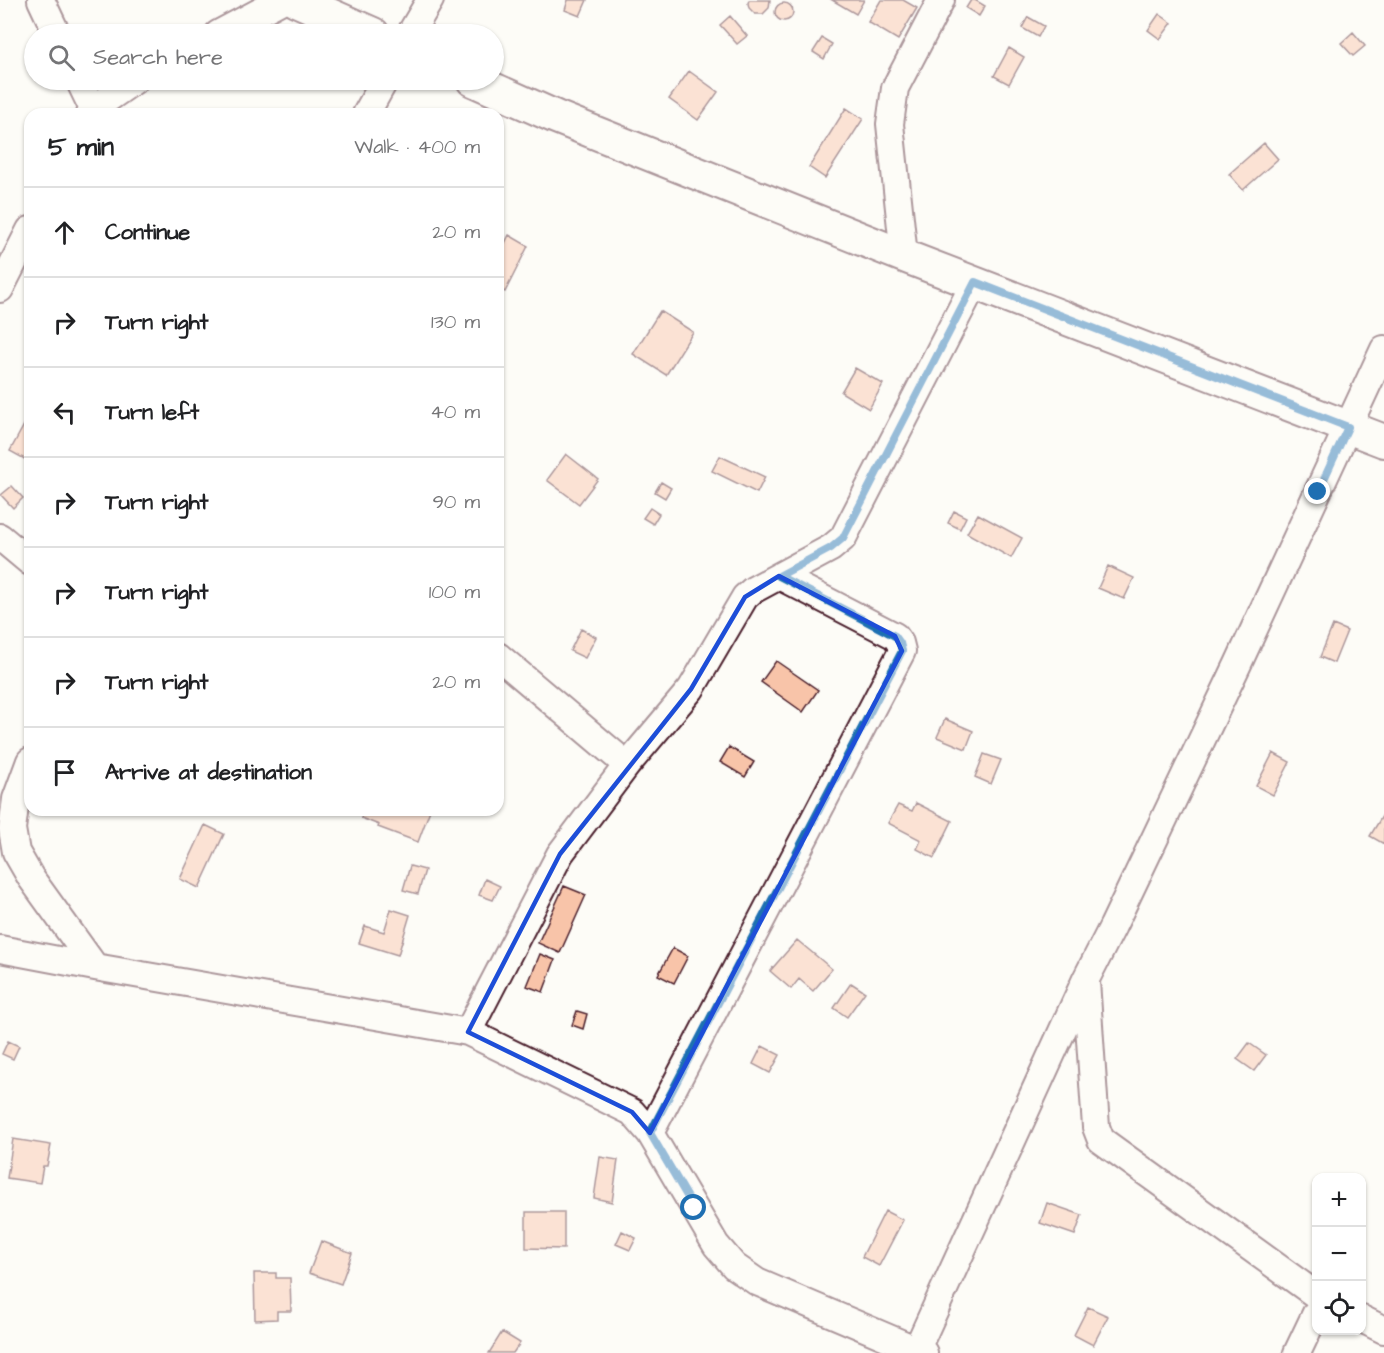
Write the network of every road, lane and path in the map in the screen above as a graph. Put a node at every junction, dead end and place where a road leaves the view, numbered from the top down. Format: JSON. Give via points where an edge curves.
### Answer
{"nodes":[{"id":1,"x":40,"y":0,"type":"edge"},
{"id":2,"x":282,"y":0,"type":"edge"},
{"id":3,"x":296,"y":0,"type":"edge"},
{"id":4,"x":429,"y":0,"type":"edge"},
{"id":5,"x":941,"y":0,"type":"edge"},
{"id":6,"x":52,"y":24,"type":"edge"},
{"id":7,"x":237,"y":24,"type":"edge"},
{"id":8,"x":350,"y":24,"type":"edge"},
{"id":9,"x":416,"y":24,"type":"edge"},
{"id":10,"x":83,"y":90,"type":"edge"},
{"id":11,"x":122,"y":90,"type":"edge"},
{"id":12,"x":379,"y":90,"type":"edge"},
{"id":13,"x":495,"y":90,"type":"edge"},
{"id":14,"x":90,"y":108,"type":"edge"},
{"id":15,"x":97,"y":108,"type":"edge"},
{"id":16,"x":369,"y":108,"type":"edge"},
{"id":17,"x":904,"y":256,"type":"junction"},
{"id":18,"x":24,"y":260,"type":"edge"},
{"id":19,"x":975,"y":282,"type":"junction"},
{"id":20,"x":0,"y":289,"type":"edge"},
{"id":21,"x":1384,"y":349,"type":"edge"},
{"id":22,"x":1348,"y":427,"type":"junction"},
{"id":23,"x":1384,"y":441,"type":"edge"},
{"id":24,"x":0,"y":537,"type":"edge"},
{"id":25,"x":24,"y":557,"type":"edge"},
{"id":26,"x":779,"y":576,"type":"junction"},
{"id":27,"x":504,"y":661,"type":"edge"},
{"id":28,"x":627,"y":765,"type":"junction"},
{"id":29,"x":24,"y":777,"type":"edge"},
{"id":30,"x":0,"y":949,"type":"edge"},
{"id":31,"x":95,"y":967,"type":"junction"},
{"id":32,"x":1086,"y":979,"type":"junction"},
{"id":33,"x":468,"y":1032,"type":"junction"},
{"id":34,"x":650,"y":1133,"type":"junction"},
{"id":35,"x":1312,"y":1291,"type":"edge"},
{"id":36,"x":1366,"y":1321,"type":"edge"},
{"id":37,"x":1312,"y":1323,"type":"edge"},
{"id":38,"x":1384,"y":1330,"type":"edge"},
{"id":39,"x":919,"y":1352,"type":"edge"},
{"id":40,"x":1297,"y":1353,"type":"edge"}],
"edges":[{"from":1,"to":6,"type":"street"},
{"from":2,"to":7,"type":"street"},
{"from":3,"to":8,"type":"street"},
{"from":4,"to":9,"type":"street"},
{"from":5,"to":17,"type":"street","via":[[895,88],[890,124]]},
{"from":10,"to":14,"type":"street"},
{"from":11,"to":15,"type":"street"},
{"from":12,"to":16,"type":"street"},
{"from":13,"to":17,"type":"street"},
{"from":17,"to":19,"type":"street"},
{"from":18,"to":20,"type":"street"},
{"from":19,"to":22,"type":"street"},
{"from":19,"to":26,"type":"street","via":[[843,538]]},
{"from":21,"to":22,"type":"street"},
{"from":22,"to":23,"type":"street"},
{"from":22,"to":32,"type":"street"},
{"from":24,"to":25,"type":"street"},
{"from":26,"to":28,"type":"street","via":[[745,597],[691,689]]},
{"from":26,"to":34,"type":"street","via":[[895,636],[902,651]]},
{"from":27,"to":28,"type":"street"},
{"from":28,"to":33,"type":"street","via":[[560,855]]},
{"from":29,"to":31,"type":"street","via":[[12,829],[16,852]]},
{"from":30,"to":31,"type":"street"},
{"from":31,"to":33,"type":"street"},
{"from":32,"to":35,"type":"street","via":[[1096,1127],[1101,1140]]},
{"from":32,"to":39,"type":"street"},
{"from":33,"to":34,"type":"street","via":[[632,1112]]},
{"from":34,"to":39,"type":"street","via":[[716,1245],[734,1266],[757,1282]]},
{"from":36,"to":38,"type":"street"},
{"from":37,"to":40,"type":"street"}]}
